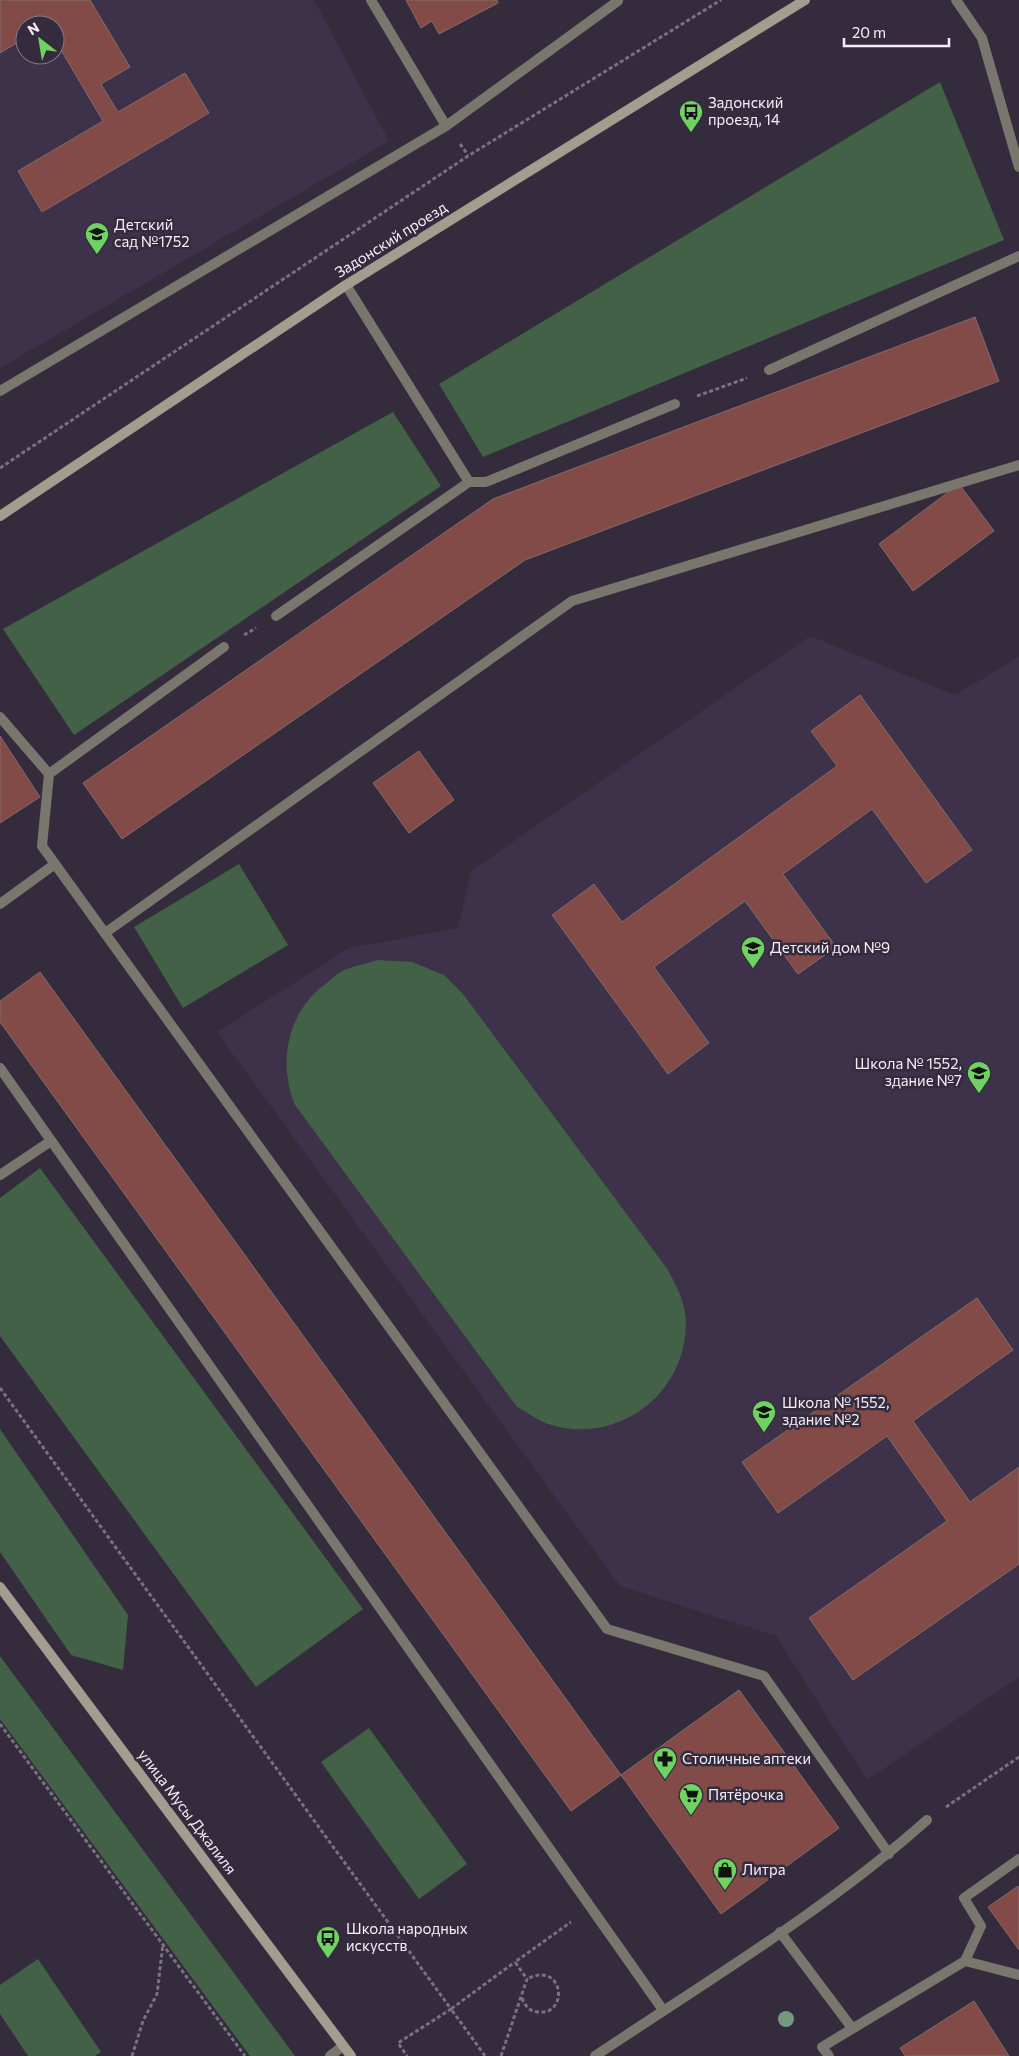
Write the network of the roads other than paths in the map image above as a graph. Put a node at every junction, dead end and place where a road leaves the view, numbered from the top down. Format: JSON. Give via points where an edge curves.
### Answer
{"nodes":[{"id":1,"x":371,"y":0,"type":"edge"},
{"id":2,"x":619,"y":0,"type":"edge"},
{"id":3,"x":805,"y":0,"type":"edge"},
{"id":4,"x":956,"y":0,"type":"edge"},
{"id":5,"x":446,"y":126,"type":"junction"},
{"id":6,"x":1019,"y":167,"type":"edge"},
{"id":7,"x":1019,"y":256,"type":"edge"},
{"id":8,"x":346,"y":285,"type":"junction"},
{"id":9,"x":769,"y":370,"type":"road end"},
{"id":10,"x":0,"y":391,"type":"edge"},
{"id":11,"x":675,"y":404,"type":"road end"},
{"id":12,"x":1019,"y":465,"type":"edge"},
{"id":13,"x":469,"y":482,"type":"junction"},
{"id":14,"x":0,"y":516,"type":"edge"},
{"id":15,"x":276,"y":616,"type":"road end"},
{"id":16,"x":224,"y":648,"type":"road end"},
{"id":17,"x":0,"y":717,"type":"edge"},
{"id":18,"x":49,"y":774,"type":"junction"},
{"id":19,"x":55,"y":864,"type":"junction"},
{"id":20,"x":0,"y":904,"type":"edge"},
{"id":21,"x":105,"y":933,"type":"junction"},
{"id":22,"x":0,"y":1068,"type":"edge"},
{"id":23,"x":51,"y":1141,"type":"junction"},
{"id":24,"x":0,"y":1175,"type":"edge"},
{"id":25,"x":0,"y":1587,"type":"edge"},
{"id":26,"x":927,"y":1820,"type":"road end"},
{"id":27,"x":890,"y":1854,"type":"junction"},
{"id":28,"x":1019,"y":1859,"type":"edge"},
{"id":29,"x":780,"y":1932,"type":"junction"},
{"id":30,"x":965,"y":1961,"type":"junction"},
{"id":31,"x":1019,"y":1975,"type":"edge"},
{"id":32,"x":663,"y":2010,"type":"junction"},
{"id":33,"x":852,"y":2028,"type":"junction"},
{"id":34,"x":343,"y":2046,"type":"junction"},
{"id":35,"x":330,"y":2056,"type":"edge"},
{"id":36,"x":351,"y":2056,"type":"edge"},
{"id":37,"x":595,"y":2056,"type":"edge"},
{"id":38,"x":830,"y":2056,"type":"edge"}],
"edges":[{"from":1,"to":5,"type":"lane"},
{"from":2,"to":5,"type":"lane"},
{"from":3,"to":8,"type":"street","name":"Задонский проезд"},
{"from":4,"to":6,"type":"lane","via":[[982,38]]},
{"from":5,"to":10,"type":"lane"},
{"from":7,"to":9,"type":"lane"},
{"from":8,"to":13,"type":"lane"},
{"from":8,"to":14,"type":"street","name":"Задонский проезд"},
{"from":11,"to":13,"type":"lane","via":[[486,482]]},
{"from":12,"to":21,"type":"lane","via":[[572,602]]},
{"from":13,"to":15,"type":"lane"},
{"from":16,"to":18,"type":"lane"},
{"from":17,"to":18,"type":"lane"},
{"from":18,"to":19,"type":"lane","via":[[42,846]]},
{"from":19,"to":20,"type":"lane"},
{"from":19,"to":21,"type":"lane"},
{"from":21,"to":27,"type":"lane","via":[[607,1629],[764,1676]]},
{"from":22,"to":23,"type":"lane"},
{"from":23,"to":24,"type":"lane"},
{"from":23,"to":32,"type":"lane"},
{"from":25,"to":34,"type":"street","name":"улица Мусы Джалиля"},
{"from":26,"to":27,"type":"lane"},
{"from":27,"to":29,"type":"lane"},
{"from":28,"to":30,"type":"lane","via":[[964,1898],[981,1926]]},
{"from":29,"to":32,"type":"lane"},
{"from":29,"to":33,"type":"lane"},
{"from":30,"to":31,"type":"lane"},
{"from":30,"to":33,"type":"lane"},
{"from":32,"to":37,"type":"lane"},
{"from":33,"to":38,"type":"lane","via":[[822,2047]]},
{"from":34,"to":35,"type":"lane"},
{"from":34,"to":36,"type":"street","name":"улица Мусы Джалиля"}]}
